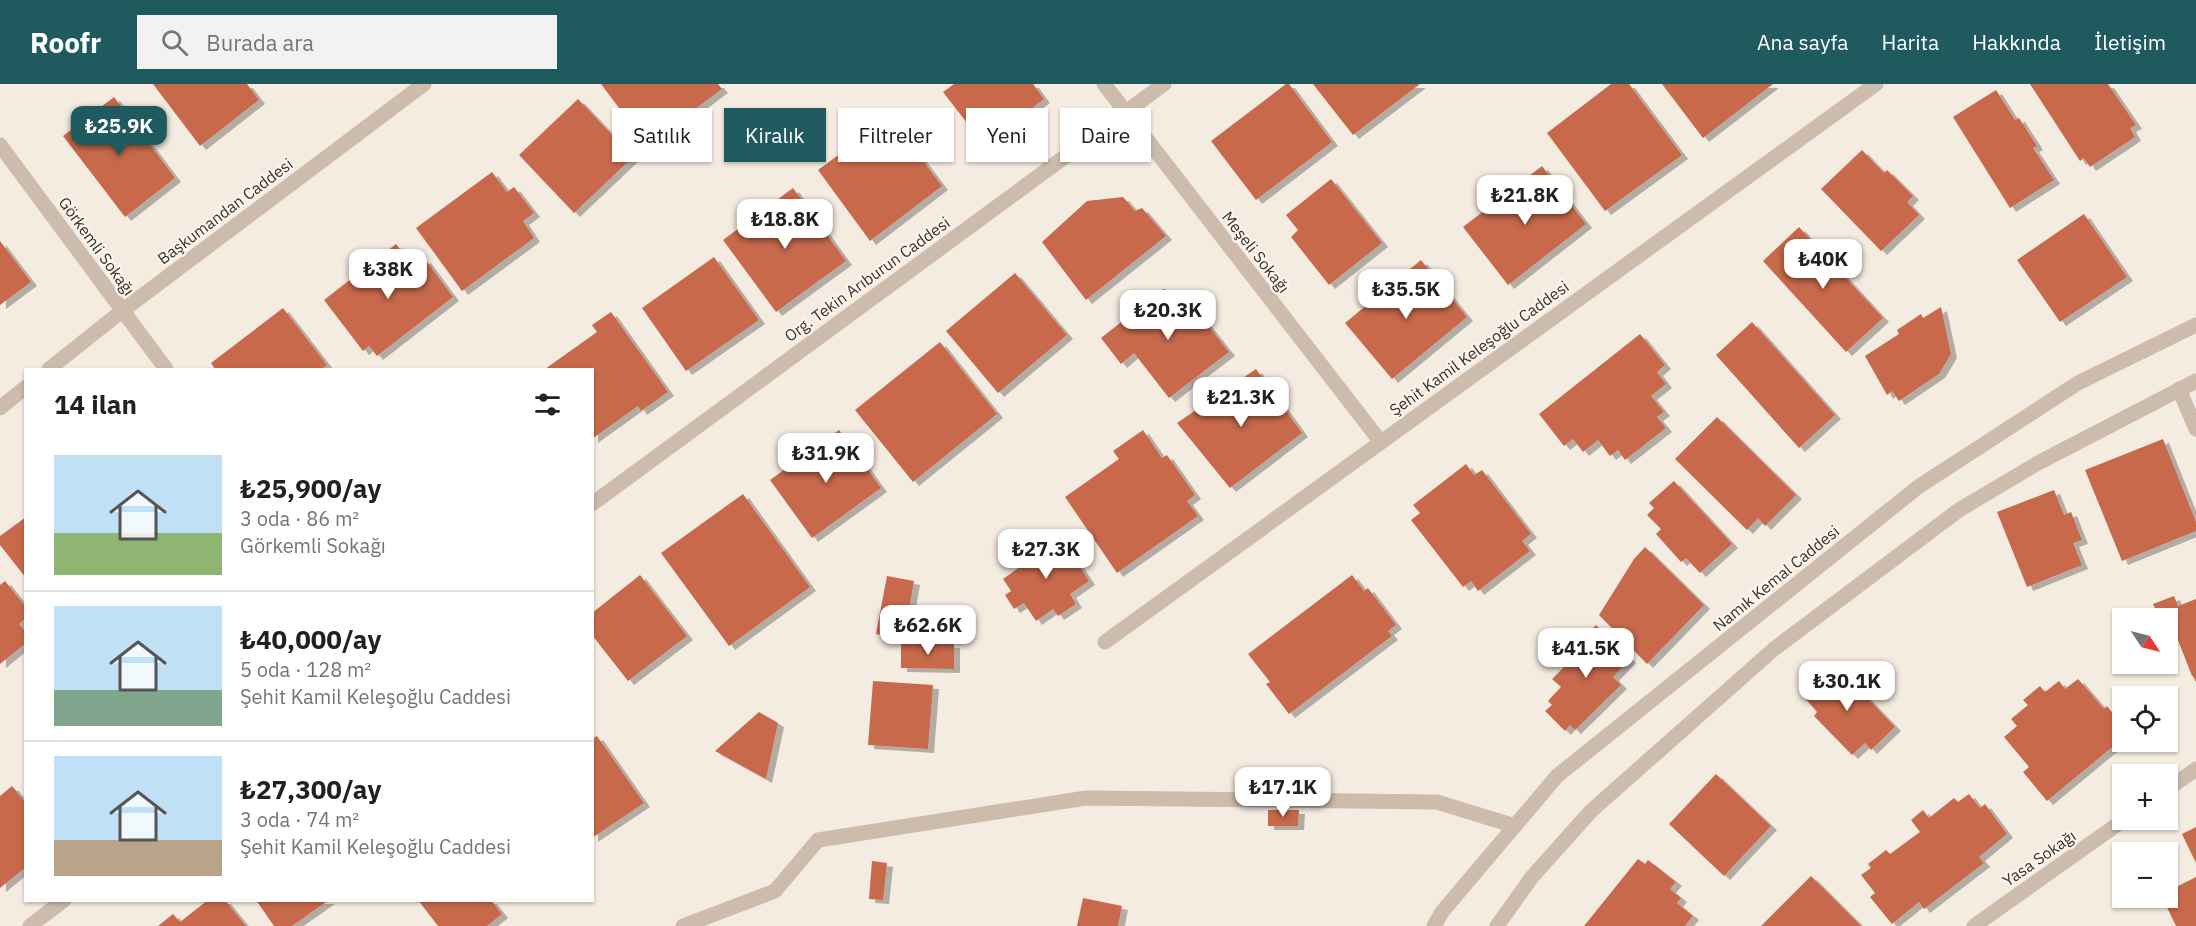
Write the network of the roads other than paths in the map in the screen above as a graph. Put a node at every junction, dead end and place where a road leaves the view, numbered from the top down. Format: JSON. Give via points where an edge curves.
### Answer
{"nodes":[{"id":1,"x":424,"y":84,"type":"edge"},
{"id":2,"x":1104,"y":84,"type":"edge"},
{"id":3,"x":1164,"y":84,"type":"edge"},
{"id":4,"x":1876,"y":84,"type":"edge"},
{"id":5,"x":1123,"y":108,"type":"edge"},
{"id":6,"x":1129,"y":108,"type":"edge"},
{"id":7,"x":0,"y":145,"type":"edge"},
{"id":8,"x":1151,"y":145,"type":"edge"},
{"id":9,"x":1060,"y":159,"type":"edge"},
{"id":10,"x":122,"y":311,"type":"junction"},
{"id":11,"x":2196,"y":325,"type":"edge"},
{"id":12,"x":50,"y":368,"type":"edge"},
{"id":13,"x":165,"y":368,"type":"edge"},
{"id":14,"x":2196,"y":381,"type":"edge"},
{"id":15,"x":24,"y":389,"type":"edge"},
{"id":16,"x":2179,"y":389,"type":"junction"},
{"id":17,"x":0,"y":408,"type":"edge"},
{"id":18,"x":2196,"y":429,"type":"edge"},
{"id":19,"x":1380,"y":441,"type":"junction"},
{"id":20,"x":594,"y":503,"type":"edge"},
{"id":21,"x":1105,"y":642,"type":"dead end"},
{"id":22,"x":2196,"y":769,"type":"edge"},
{"id":23,"x":2178,"y":782,"type":"edge"},
{"id":24,"x":1515,"y":826,"type":"junction"},
{"id":25,"x":2112,"y":828,"type":"edge"},
{"id":26,"x":61,"y":902,"type":"edge"},
{"id":27,"x":30,"y":926,"type":"edge"},
{"id":28,"x":683,"y":926,"type":"edge"},
{"id":29,"x":1434,"y":926,"type":"edge"},
{"id":30,"x":1497,"y":926,"type":"edge"},
{"id":31,"x":1974,"y":926,"type":"edge"}],
"edges":[{"from":1,"to":10,"type":"street","name":"Başkumandan Caddesi"},
{"from":2,"to":5,"type":"street","name":"Meşeli Sokağı"},
{"from":3,"to":6,"type":"street","name":"Org. Tekin Arıburun Caddesi"},
{"from":4,"to":19,"type":"street","name":"Şehit Kamil Keleşoğlu Caddesi"},
{"from":7,"to":10,"type":"street","name":"Görkemli Sokağı"},
{"from":8,"to":19,"type":"street","name":"Meşeli Sokağı"},
{"from":9,"to":20,"type":"street","name":"Org. Tekin Arıburun Caddesi"},
{"from":10,"to":12,"type":"street","name":"Başkumandan Caddesi"},
{"from":10,"to":13,"type":"street","name":"Görkemli Sokağı"},
{"from":11,"to":24,"type":"street","name":"Namık Kemal Caddesi","via":[[2078,383],[1918,487],[1557,777]]},
{"from":14,"to":16,"type":"street"},
{"from":15,"to":17,"type":"street"},
{"from":16,"to":18,"type":"street"},
{"from":16,"to":30,"type":"street","via":[[2038,463],[1959,510],[1774,649],[1591,811],[1532,877]]},
{"from":19,"to":21,"type":"street","name":"Şehit Kamil Keleşoğlu Caddesi"},
{"from":22,"to":23,"type":"street"},
{"from":24,"to":28,"type":"street","via":[[1437,802],[1086,798],[818,840],[776,891]]},
{"from":24,"to":29,"type":"street","name":"Namık Kemal Caddesi"},
{"from":25,"to":31,"type":"street","name":"Yasa Sokağı"},
{"from":26,"to":27,"type":"street"}]}
